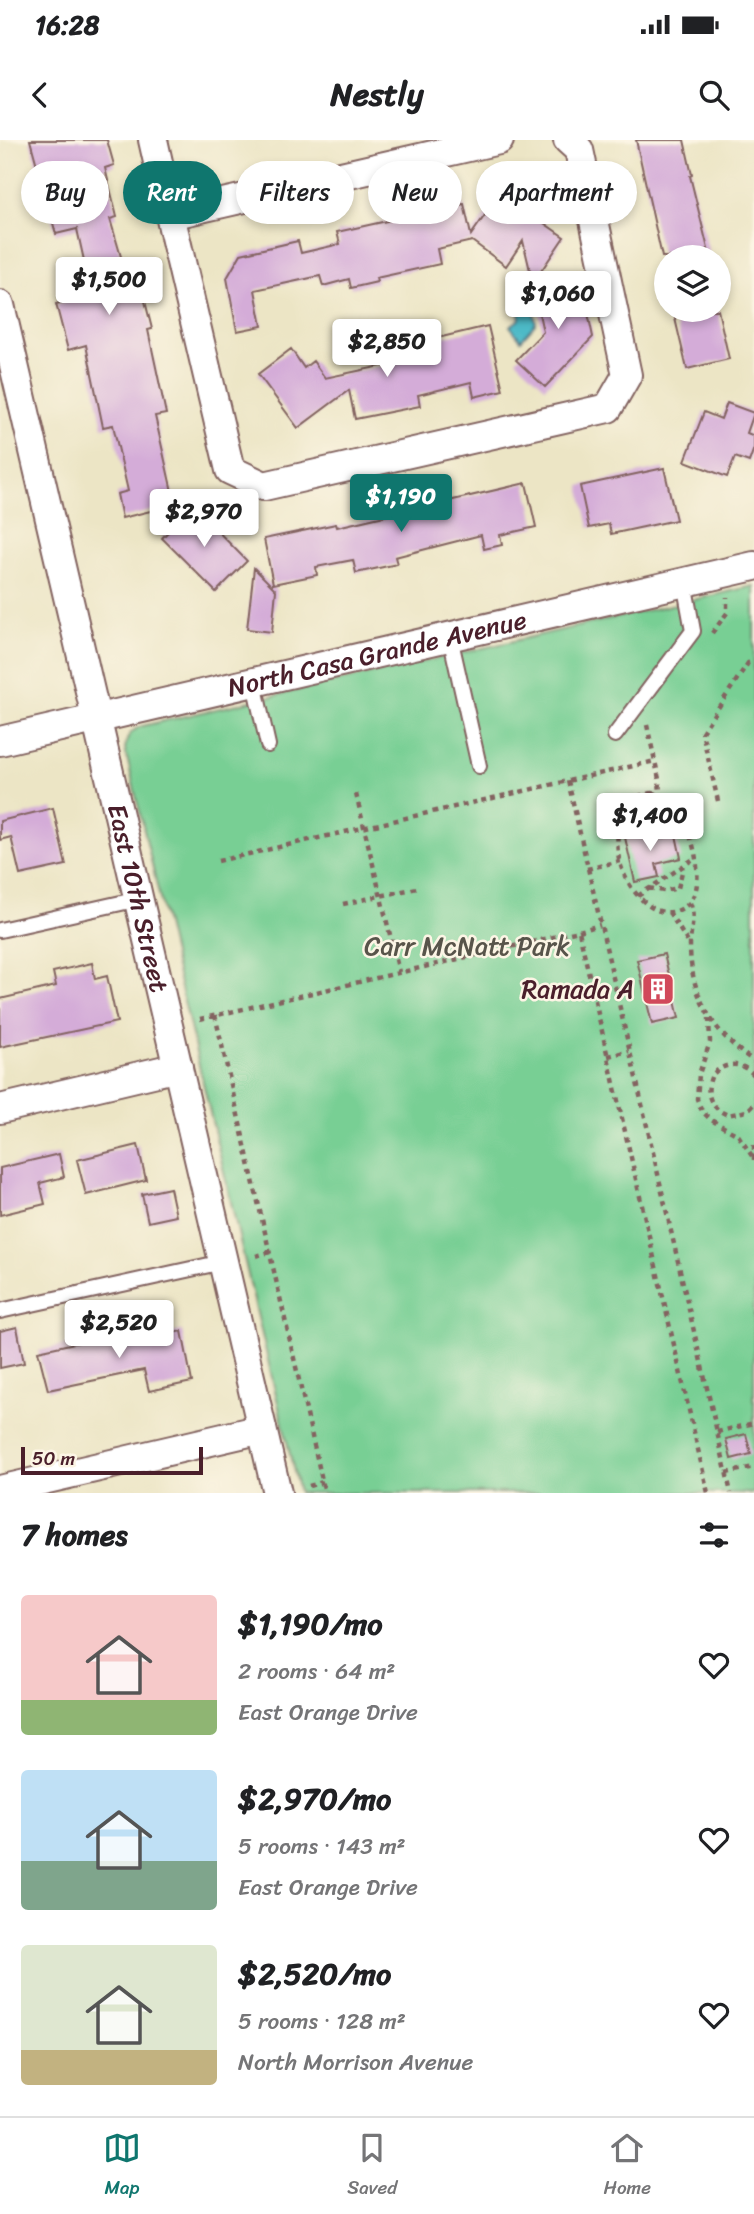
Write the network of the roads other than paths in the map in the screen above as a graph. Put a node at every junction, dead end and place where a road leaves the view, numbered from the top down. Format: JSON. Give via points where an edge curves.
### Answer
{"nodes":[{"id":1,"x":153,"y":140,"type":"edge"},
{"id":2,"x":499,"y":140,"type":"edge"},
{"id":3,"x":568,"y":140,"type":"edge"},
{"id":4,"x":158,"y":161,"type":"edge"},
{"id":5,"x":222,"y":203,"type":"edge"},
{"id":6,"x":172,"y":224,"type":"edge"},
{"id":7,"x":0,"y":304,"type":"edge"},
{"id":8,"x":754,"y":566,"type":"edge"},
{"id":9,"x":684,"y":582,"type":"junction"},
{"id":10,"x":450,"y":637,"type":"junction"},
{"id":11,"x":254,"y":683,"type":"junction"},
{"id":12,"x":97,"y":719,"type":"junction"},
{"id":13,"x":615,"y":735,"type":"dead end"},
{"id":14,"x":0,"y":741,"type":"edge"},
{"id":15,"x":268,"y":745,"type":"dead end"},
{"id":16,"x":479,"y":766,"type":"dead end"},
{"id":17,"x":139,"y":899,"type":"junction"},
{"id":18,"x":0,"y":930,"type":"edge"},
{"id":19,"x":178,"y":1068,"type":"junction"},
{"id":20,"x":0,"y":1109,"type":"edge"},
{"id":21,"x":223,"y":1262,"type":"junction"},
{"id":22,"x":0,"y":1311,"type":"edge"},
{"id":23,"x":262,"y":1429,"type":"junction"},
{"id":24,"x":0,"y":1490,"type":"edge"},
{"id":25,"x":277,"y":1493,"type":"edge"}],
"edges":[{"from":1,"to":4,"type":"street"},
{"from":2,"to":5,"type":"street"},
{"from":3,"to":6,"type":"street","via":[[579,150],[627,375],[608,408],[264,486],[230,470]]},
{"from":7,"to":12,"type":"street","name":"East 10th Street"},
{"from":8,"to":9,"type":"street","name":"North Casa Grande Avenue"},
{"from":9,"to":10,"type":"street","name":"North Casa Grande Avenue"},
{"from":9,"to":13,"type":"lane","via":[[693,631]]},
{"from":10,"to":11,"type":"street","name":"North Casa Grande Avenue"},
{"from":10,"to":16,"type":"lane"},
{"from":11,"to":12,"type":"street","name":"North Casa Grande Avenue"},
{"from":11,"to":15,"type":"lane"},
{"from":12,"to":14,"type":"street","name":"North Casa Grande Avenue"},
{"from":12,"to":17,"type":"street","name":"East 10th Street"},
{"from":17,"to":18,"type":"lane"},
{"from":17,"to":19,"type":"street","name":"East 10th Street"},
{"from":19,"to":20,"type":"street"},
{"from":19,"to":21,"type":"street","name":"East 10th Street"},
{"from":21,"to":22,"type":"lane"},
{"from":21,"to":23,"type":"street","name":"East 10th Street"},
{"from":23,"to":24,"type":"street"},
{"from":23,"to":25,"type":"street","name":"East 10th Street"}]}
